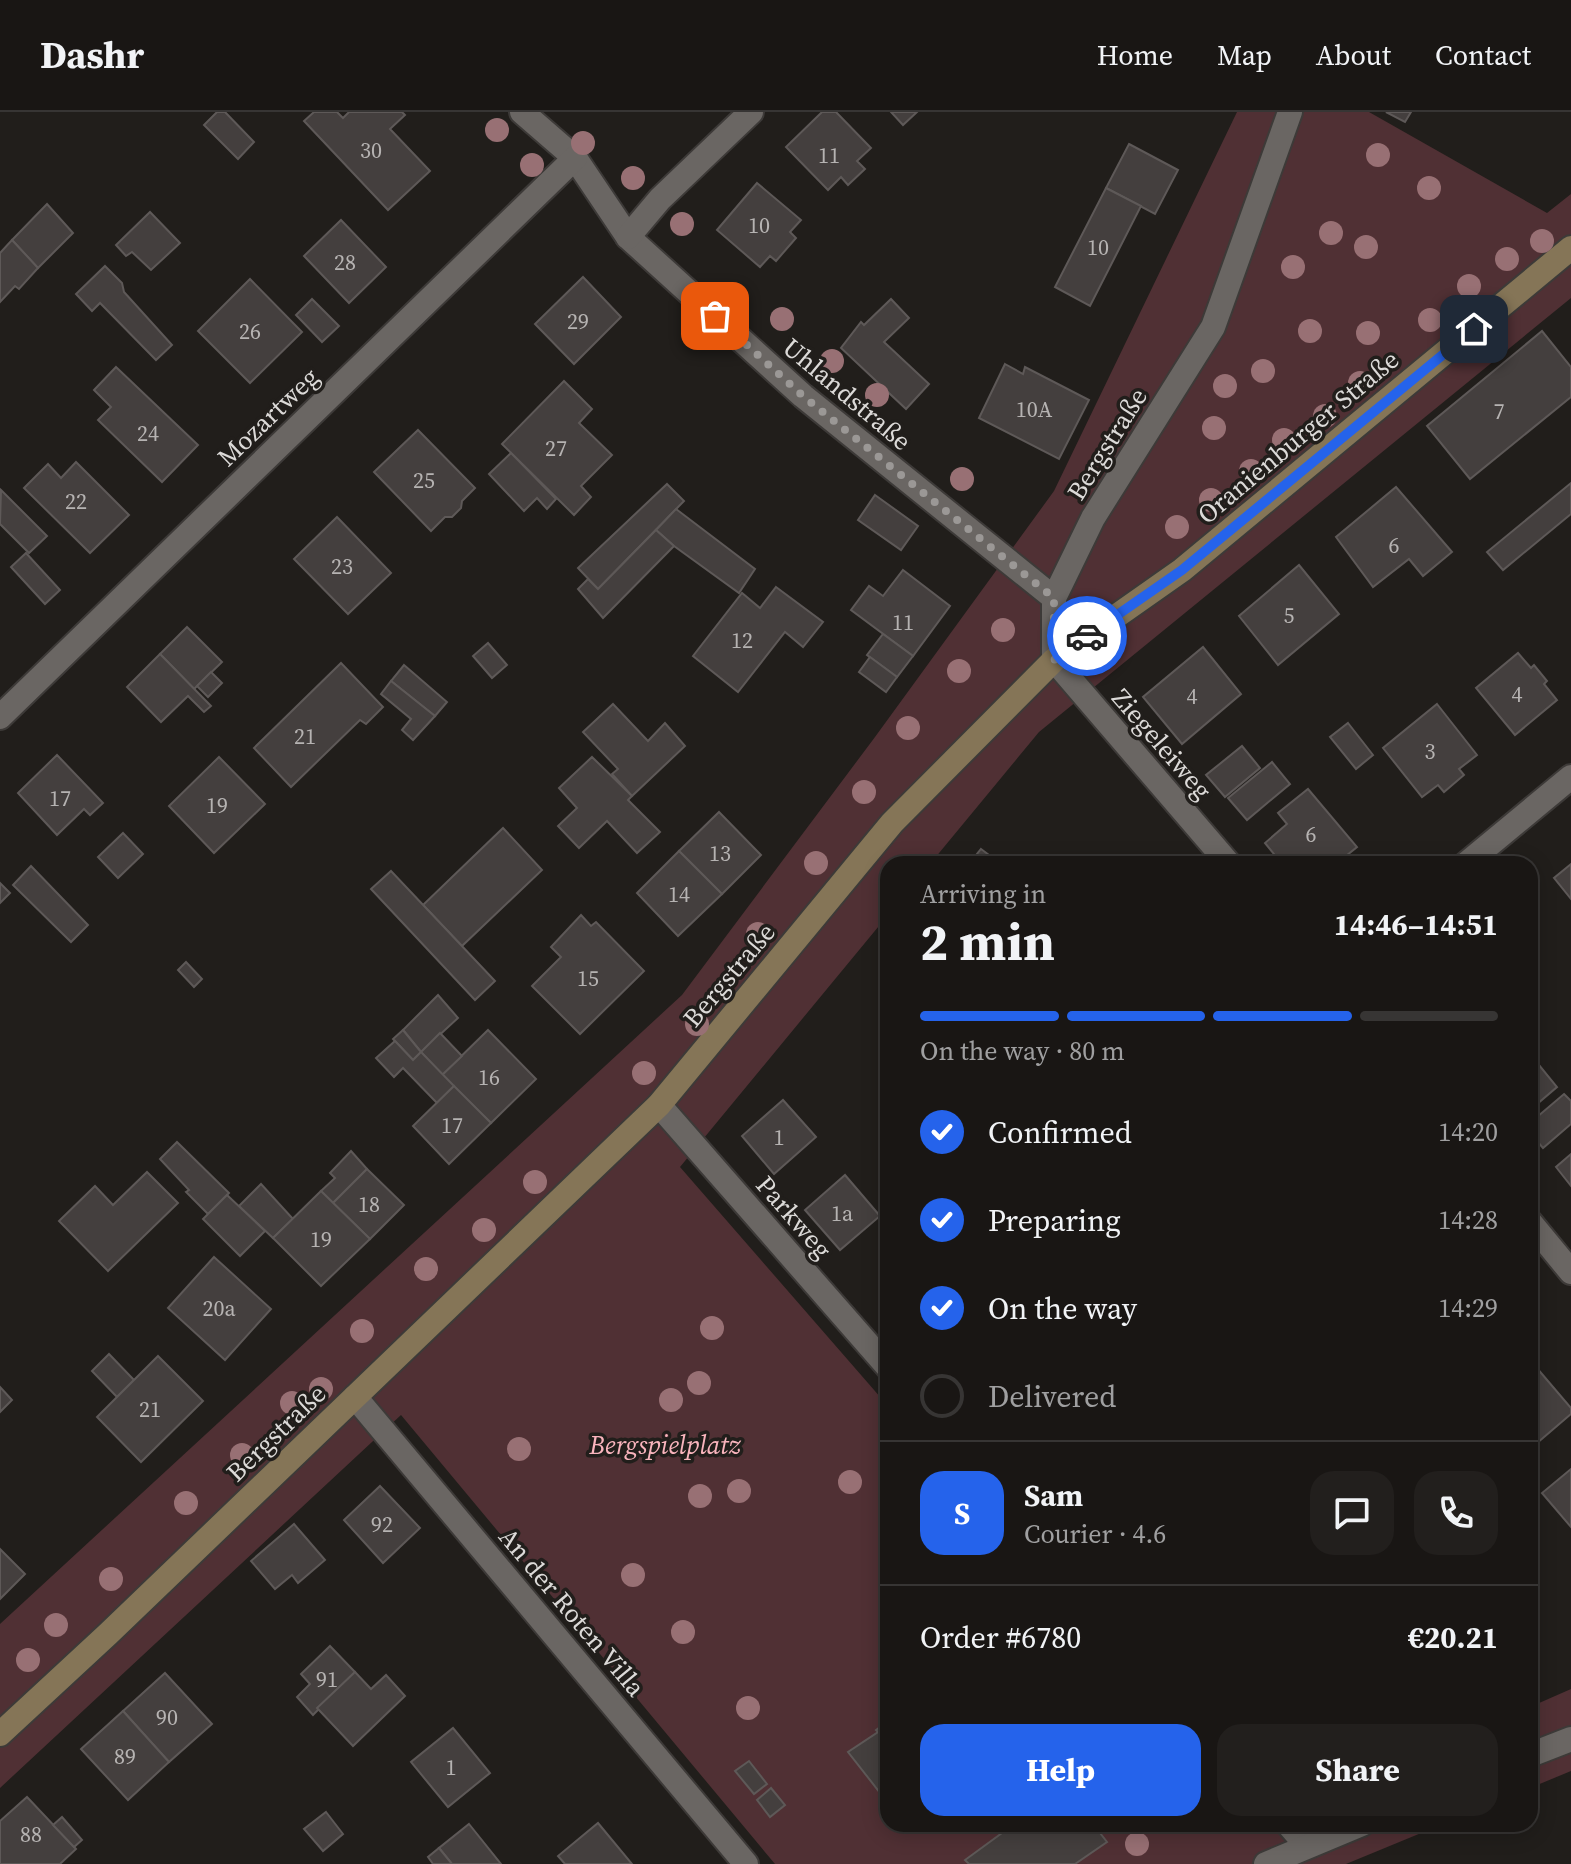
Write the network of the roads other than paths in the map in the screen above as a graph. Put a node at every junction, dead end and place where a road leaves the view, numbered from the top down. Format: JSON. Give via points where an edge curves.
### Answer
{"nodes":[{"id":1,"x":522,"y":112,"type":"edge"},
{"id":2,"x":751,"y":112,"type":"edge"},
{"id":3,"x":1284,"y":115,"type":"edge"},
{"id":4,"x":575,"y":158,"type":"junction"},
{"id":5,"x":628,"y":237,"type":"junction"},
{"id":6,"x":1571,"y":248,"type":"edge"},
{"id":7,"x":1054,"y":598,"type":"junction"},
{"id":8,"x":1054,"y":660,"type":"junction"},
{"id":9,"x":0,"y":717,"type":"edge"},
{"id":10,"x":1571,"y":777,"type":"edge"},
{"id":11,"x":1222,"y":856,"type":"edge"},
{"id":12,"x":1476,"y":856,"type":"edge"},
{"id":13,"x":659,"y":1105,"type":"junction"},
{"id":14,"x":1538,"y":1232,"type":"edge"},
{"id":15,"x":1571,"y":1272,"type":"edge"},
{"id":16,"x":880,"y":1358,"type":"edge"},
{"id":17,"x":355,"y":1397,"type":"junction"},
{"id":18,"x":0,"y":1734,"type":"edge"},
{"id":19,"x":1571,"y":1739,"type":"edge"},
{"id":20,"x":1538,"y":1752,"type":"edge"},
{"id":21,"x":1295,"y":1832,"type":"edge"},
{"id":22,"x":1342,"y":1832,"type":"edge"},
{"id":23,"x":1307,"y":1846,"type":"junction"},
{"id":24,"x":746,"y":1864,"type":"edge"},
{"id":25,"x":1266,"y":1864,"type":"edge"}],
"edges":[{"from":1,"to":4,"type":"street","name":"Uhlandstraße"},
{"from":2,"to":5,"type":"street"},
{"from":3,"to":7,"type":"street","name":"Bergstraße","via":[[1213,327],[1093,518]]},
{"from":4,"to":5,"type":"street","name":"Uhlandstraße"},
{"from":4,"to":9,"type":"street","name":"Mozartweg"},
{"from":5,"to":7,"type":"street","name":"Uhlandstraße","via":[[803,396]]},
{"from":6,"to":8,"type":"street","name":"Oranienburger Straße","via":[[1182,570]]},
{"from":7,"to":8,"type":"street","name":"Bergstraße"},
{"from":8,"to":11,"type":"street","name":"Ziegeleiweg"},
{"from":8,"to":13,"type":"street","name":"Bergstraße","via":[[892,823]]},
{"from":10,"to":12,"type":"street"},
{"from":13,"to":16,"type":"street","name":"Parkweg"},
{"from":13,"to":17,"type":"street","name":"Bergstraße"},
{"from":14,"to":15,"type":"street"},
{"from":17,"to":18,"type":"street","name":"Bergstraße"},
{"from":17,"to":24,"type":"street","name":"An der Roten Villa"},
{"from":19,"to":20,"type":"street"},
{"from":21,"to":23,"type":"street"},
{"from":22,"to":23,"type":"street"},
{"from":23,"to":25,"type":"street"}]}
